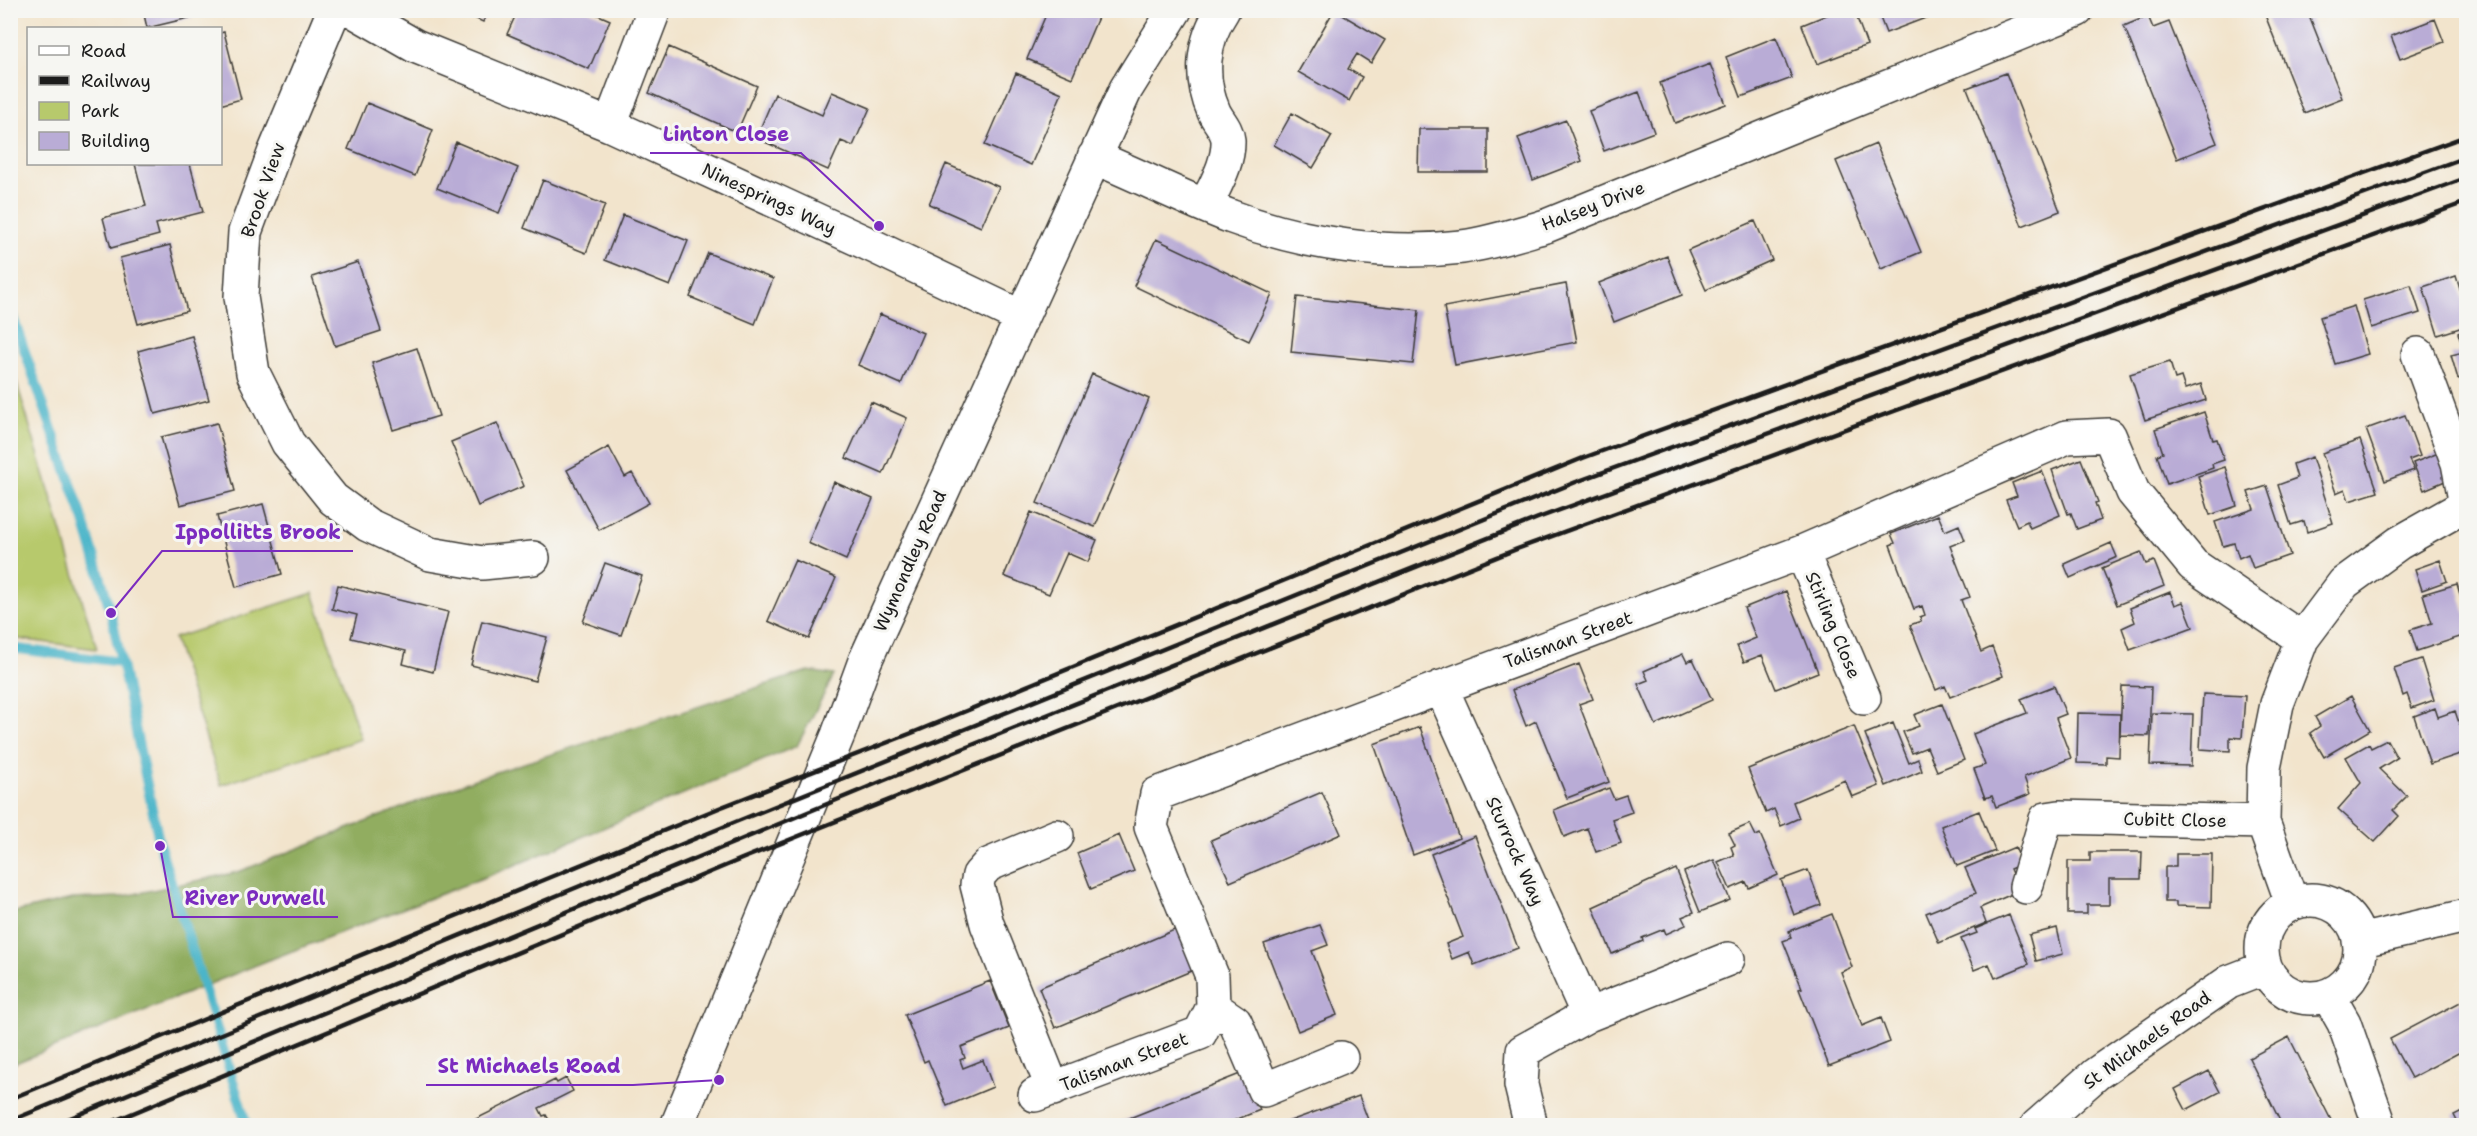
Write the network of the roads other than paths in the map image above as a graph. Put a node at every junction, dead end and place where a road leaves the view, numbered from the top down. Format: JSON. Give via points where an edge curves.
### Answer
{"nodes":[{"id":1,"x":334,"y":10,"type":"edge"},
{"id":2,"x":352,"y":10,"type":"edge"},
{"id":3,"x":654,"y":10,"type":"edge"},
{"id":4,"x":1175,"y":10,"type":"edge"},
{"id":5,"x":1223,"y":10,"type":"edge"},
{"id":6,"x":2077,"y":10,"type":"edge"},
{"id":7,"x":610,"y":125,"type":"junction"},
{"id":8,"x":1094,"y":157,"type":"junction"},
{"id":9,"x":1206,"y":205,"type":"junction"},
{"id":10,"x":1021,"y":317,"type":"junction"},
{"id":11,"x":2418,"y":354,"type":"dead end"},
{"id":12,"x":2466,"y":505,"type":"edge"},
{"id":13,"x":1802,"y":552,"type":"junction"},
{"id":14,"x":533,"y":558,"type":"dead end"},
{"id":15,"x":2302,"y":639,"type":"junction"},
{"id":16,"x":1441,"y":687,"type":"junction"},
{"id":17,"x":1864,"y":698,"type":"dead end"},
{"id":18,"x":2263,"y":822,"type":"junction"},
{"id":19,"x":1057,"y":836,"type":"dead end"},
{"id":20,"x":2026,"y":887,"type":"dead end"},
{"id":21,"x":2292,"y":903,"type":"junction"},
{"id":22,"x":2466,"y":916,"type":"edge"},
{"id":23,"x":2359,"y":941,"type":"junction"},
{"id":24,"x":1728,"y":958,"type":"dead end"},
{"id":25,"x":2265,"y":968,"type":"junction"},
{"id":26,"x":2328,"y":995,"type":"junction"},
{"id":27,"x":1213,"y":1007,"type":"junction"},
{"id":28,"x":1588,"y":1015,"type":"junction"},
{"id":29,"x":1341,"y":1058,"type":"dead end"},
{"id":30,"x":677,"y":1125,"type":"edge"},
{"id":31,"x":1531,"y":1125,"type":"edge"},
{"id":32,"x":2037,"y":1125,"type":"edge"},
{"id":33,"x":2380,"y":1125,"type":"edge"}],
"edges":[{"from":1,"to":14,"type":"street","name":"Brook View","via":[[245,232],[241,297],[253,373],[288,443],[333,499],[368,525],[430,554],[482,563]]},
{"from":2,"to":7,"type":"street","name":"Ninesprings Way","via":[[415,46]]},
{"from":3,"to":7,"type":"street"},
{"from":4,"to":8,"type":"street","name":"Wymondley Road","via":[[1126,89]]},
{"from":5,"to":9,"type":"street","via":[[1209,36],[1204,74],[1214,114],[1228,139],[1224,167]]},
{"from":6,"to":9,"type":"street","name":"Halsey Drive","via":[[1546,226],[1496,241],[1411,250],[1355,246],[1303,238]]},
{"from":7,"to":10,"type":"street","name":"Ninesprings Way"},
{"from":8,"to":9,"type":"street","name":"Halsey Drive"},
{"from":8,"to":10,"type":"street","name":"Wymondley Road"},
{"from":10,"to":30,"type":"street","name":"Wymondley Road","via":[[865,661]]},
{"from":11,"to":12,"type":"street","via":[[2458,464]]},
{"from":12,"to":15,"type":"street","via":[[2399,543],[2344,583]]},
{"from":13,"to":15,"type":"street","name":"Talisman Street","via":[[2067,437],[2109,435],[2133,492],[2193,566]]},
{"from":13,"to":16,"type":"street","name":"Talisman Street"},
{"from":13,"to":17,"type":"street","name":"Stirling Close"},
{"from":15,"to":18,"type":"street","via":[[2277,704],[2264,768]]},
{"from":16,"to":27,"type":"street","name":"Talisman Street","via":[[1157,794],[1151,827],[1212,976]]},
{"from":16,"to":28,"type":"street","name":"Sturrock Way"},
{"from":18,"to":20,"type":"street","name":"Cubitt Close","via":[[2046,819]]},
{"from":18,"to":21,"type":"street"},
{"from":19,"to":27,"type":"street","name":"Talisman Street","via":[[988,865],[979,875],[977,885],[1044,1092],[1200,1034]]},
{"from":21,"to":23,"type":"street","via":[[2311,899],[2333,905],[2352,922]]},
{"from":21,"to":25,"type":"street","via":[[2270,922],[2262,946]]},
{"from":22,"to":23,"type":"street"},
{"from":23,"to":26,"type":"street","via":[[2356,967],[2344,985]]},
{"from":24,"to":28,"type":"street"},
{"from":25,"to":26,"type":"street","via":[[2278,986],[2297,996]]},
{"from":25,"to":32,"type":"street","name":"St Michaels Road","via":[[2229,982],[2096,1074]]},
{"from":26,"to":33,"type":"street","via":[[2344,1023]]},
{"from":27,"to":29,"type":"street","via":[[1235,1022],[1264,1090]]},
{"from":28,"to":31,"type":"street","via":[[1523,1051],[1521,1085]]}]}
